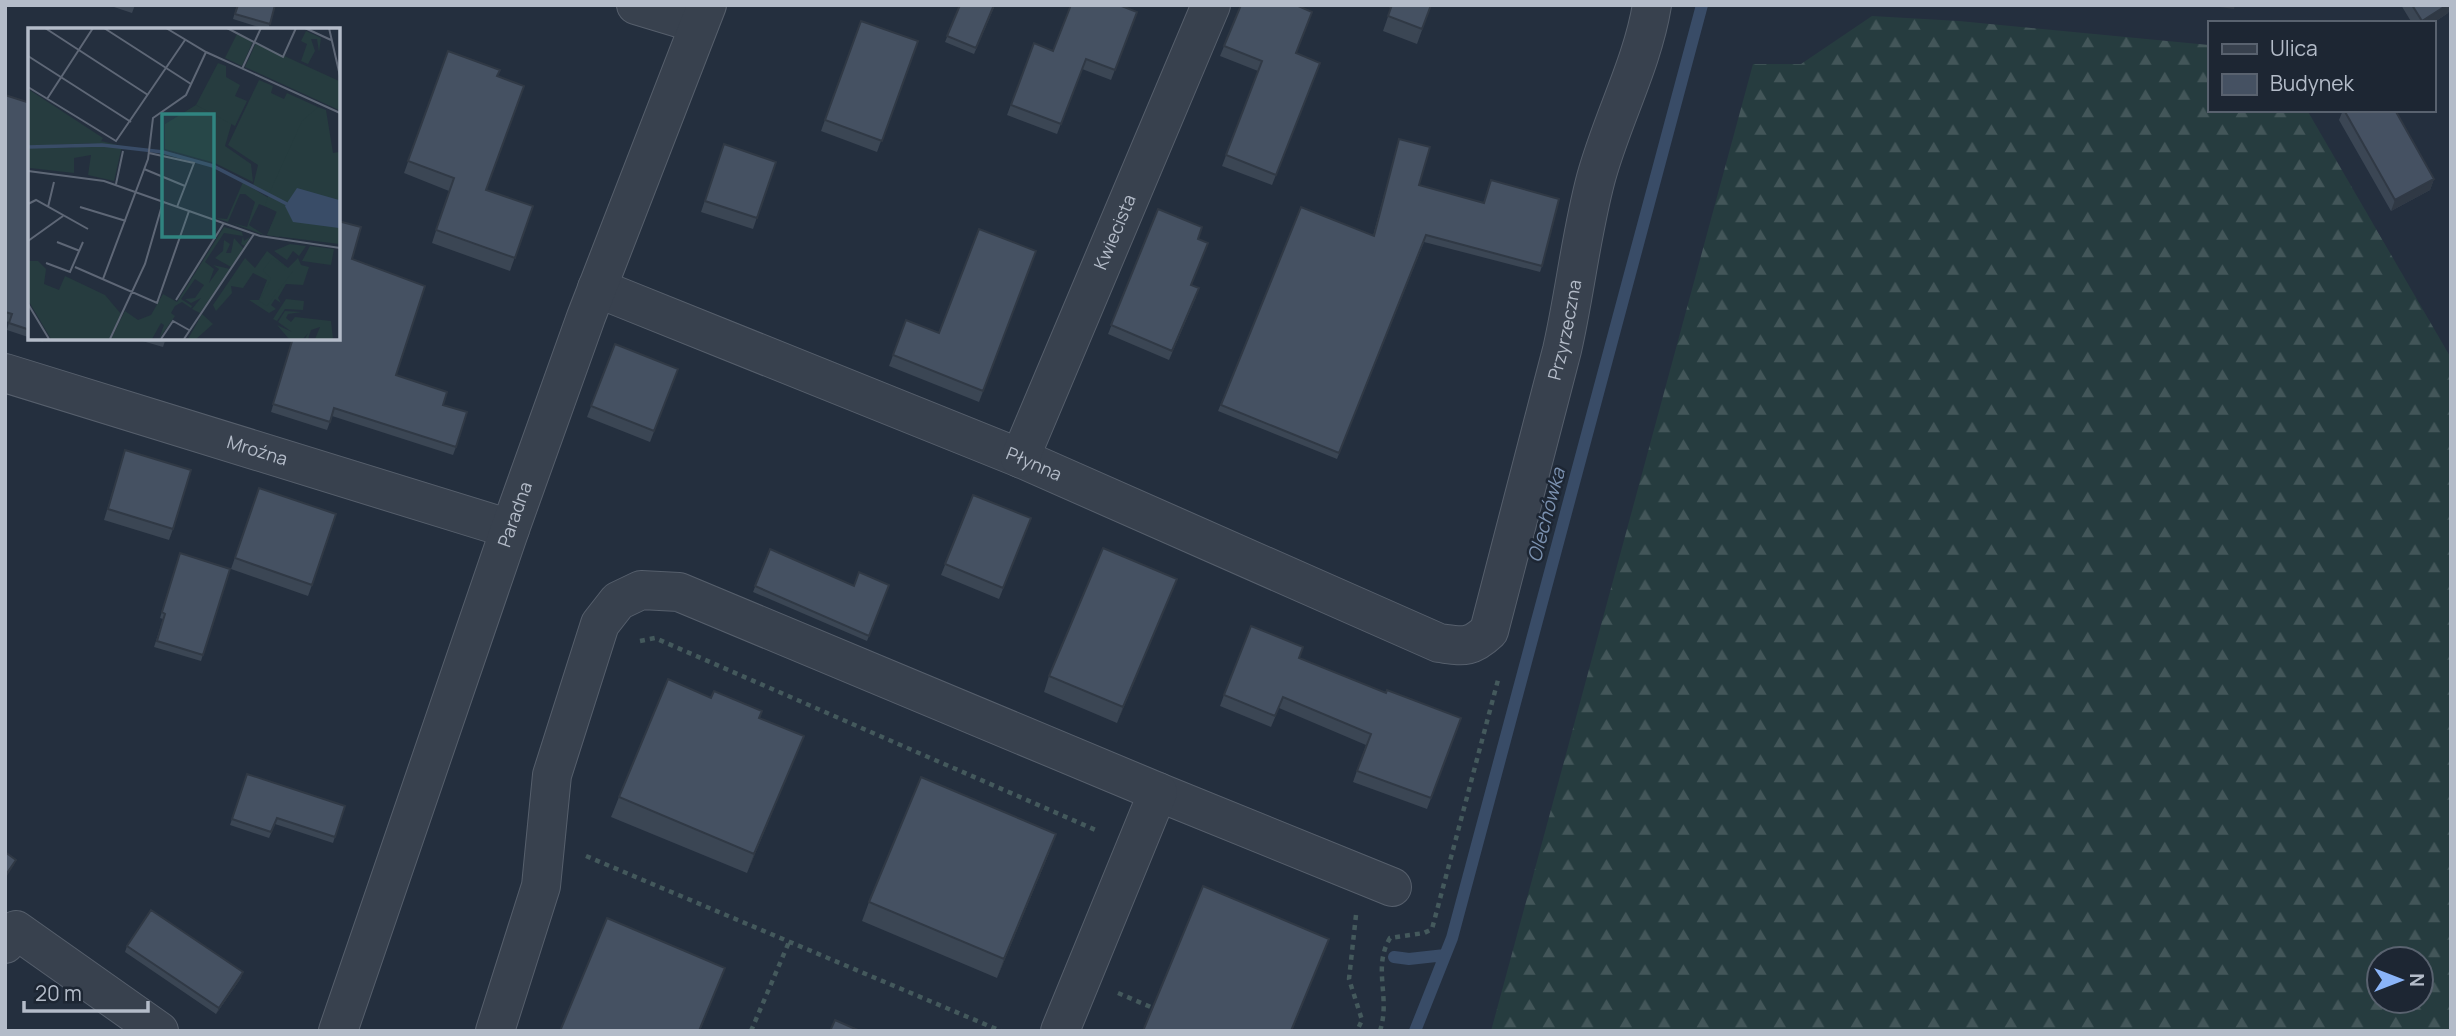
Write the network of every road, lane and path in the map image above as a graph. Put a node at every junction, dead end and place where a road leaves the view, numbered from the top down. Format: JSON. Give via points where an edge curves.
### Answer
{"nodes":[{"id":1,"x":636,"y":5,"type":"edge"},
{"id":2,"x":1211,"y":5,"type":"edge"},
{"id":3,"x":1652,"y":5,"type":"edge"},
{"id":4,"x":703,"y":15,"type":"edge"},
{"id":5,"x":597,"y":288,"type":"junction"},
{"id":6,"x":5,"y":373,"type":"edge"},
{"id":7,"x":1020,"y":458,"type":"junction"},
{"id":8,"x":510,"y":529,"type":"junction"},
{"id":9,"x":1466,"y":646,"type":"junction"},
{"id":10,"x":629,"y":649,"type":"dead end"},
{"id":11,"x":1158,"y":792,"type":"junction"},
{"id":12,"x":1108,"y":835,"type":"dead end"},
{"id":13,"x":587,"y":857,"type":"dead end"},
{"id":14,"x":1381,"y":883,"type":"joint"},
{"id":15,"x":789,"y":942,"type":"junction"},
{"id":16,"x":5,"y":944,"type":"edge"},
{"id":17,"x":1116,"y":992,"type":"dead end"},
{"id":18,"x":1153,"y":1007,"type":"edge"},
{"id":19,"x":343,"y":1029,"type":"edge"},
{"id":20,"x":159,"y":1031,"type":"edge"},
{"id":21,"x":495,"y":1031,"type":"edge"},
{"id":22,"x":751,"y":1031,"type":"edge"},
{"id":23,"x":1001,"y":1031,"type":"edge"},
{"id":24,"x":1060,"y":1031,"type":"edge"},
{"id":25,"x":1357,"y":1031,"type":"edge"},
{"id":26,"x":1380,"y":1031,"type":"edge"}],
"edges":[{"from":1,"to":4,"type":"street"},
{"from":2,"to":7,"type":"street","name":"Kwiecista"},
{"from":3,"to":9,"type":"street","name":"Przyrzeczna","via":[[1636,67],[1596,177],[1570,318],[1489,631]]},
{"from":4,"to":5,"type":"street","name":"Paradna"},
{"from":5,"to":7,"type":"street","name":"Płynna"},
{"from":5,"to":8,"type":"street","name":"Paradna"},
{"from":6,"to":8,"type":"street","name":"Mroźna"},
{"from":7,"to":9,"type":"street","name":"Płynna","via":[[1439,643]]},
{"from":8,"to":19,"type":"street","name":"Paradna"},
{"from":9,"to":26,"type":"path","via":[[1498,680],[1432,929],[1390,938],[1382,950],[1385,1016]]},
{"from":10,"to":12,"type":"path","via":[[655,638]]},
{"from":11,"to":14,"type":"street"},
{"from":11,"to":21,"type":"street","via":[[679,592],[640,590],[618,601],[600,624],[552,775],[541,886]]},
{"from":11,"to":24,"type":"street"},
{"from":13,"to":15,"type":"path"},
{"from":14,"to":25,"type":"path","via":[[1353,921],[1349,979],[1363,1020]]},
{"from":15,"to":22,"type":"path"},
{"from":15,"to":23,"type":"path"},
{"from":16,"to":20,"type":"street","via":[[16,930]]},
{"from":17,"to":18,"type":"path"}]}
